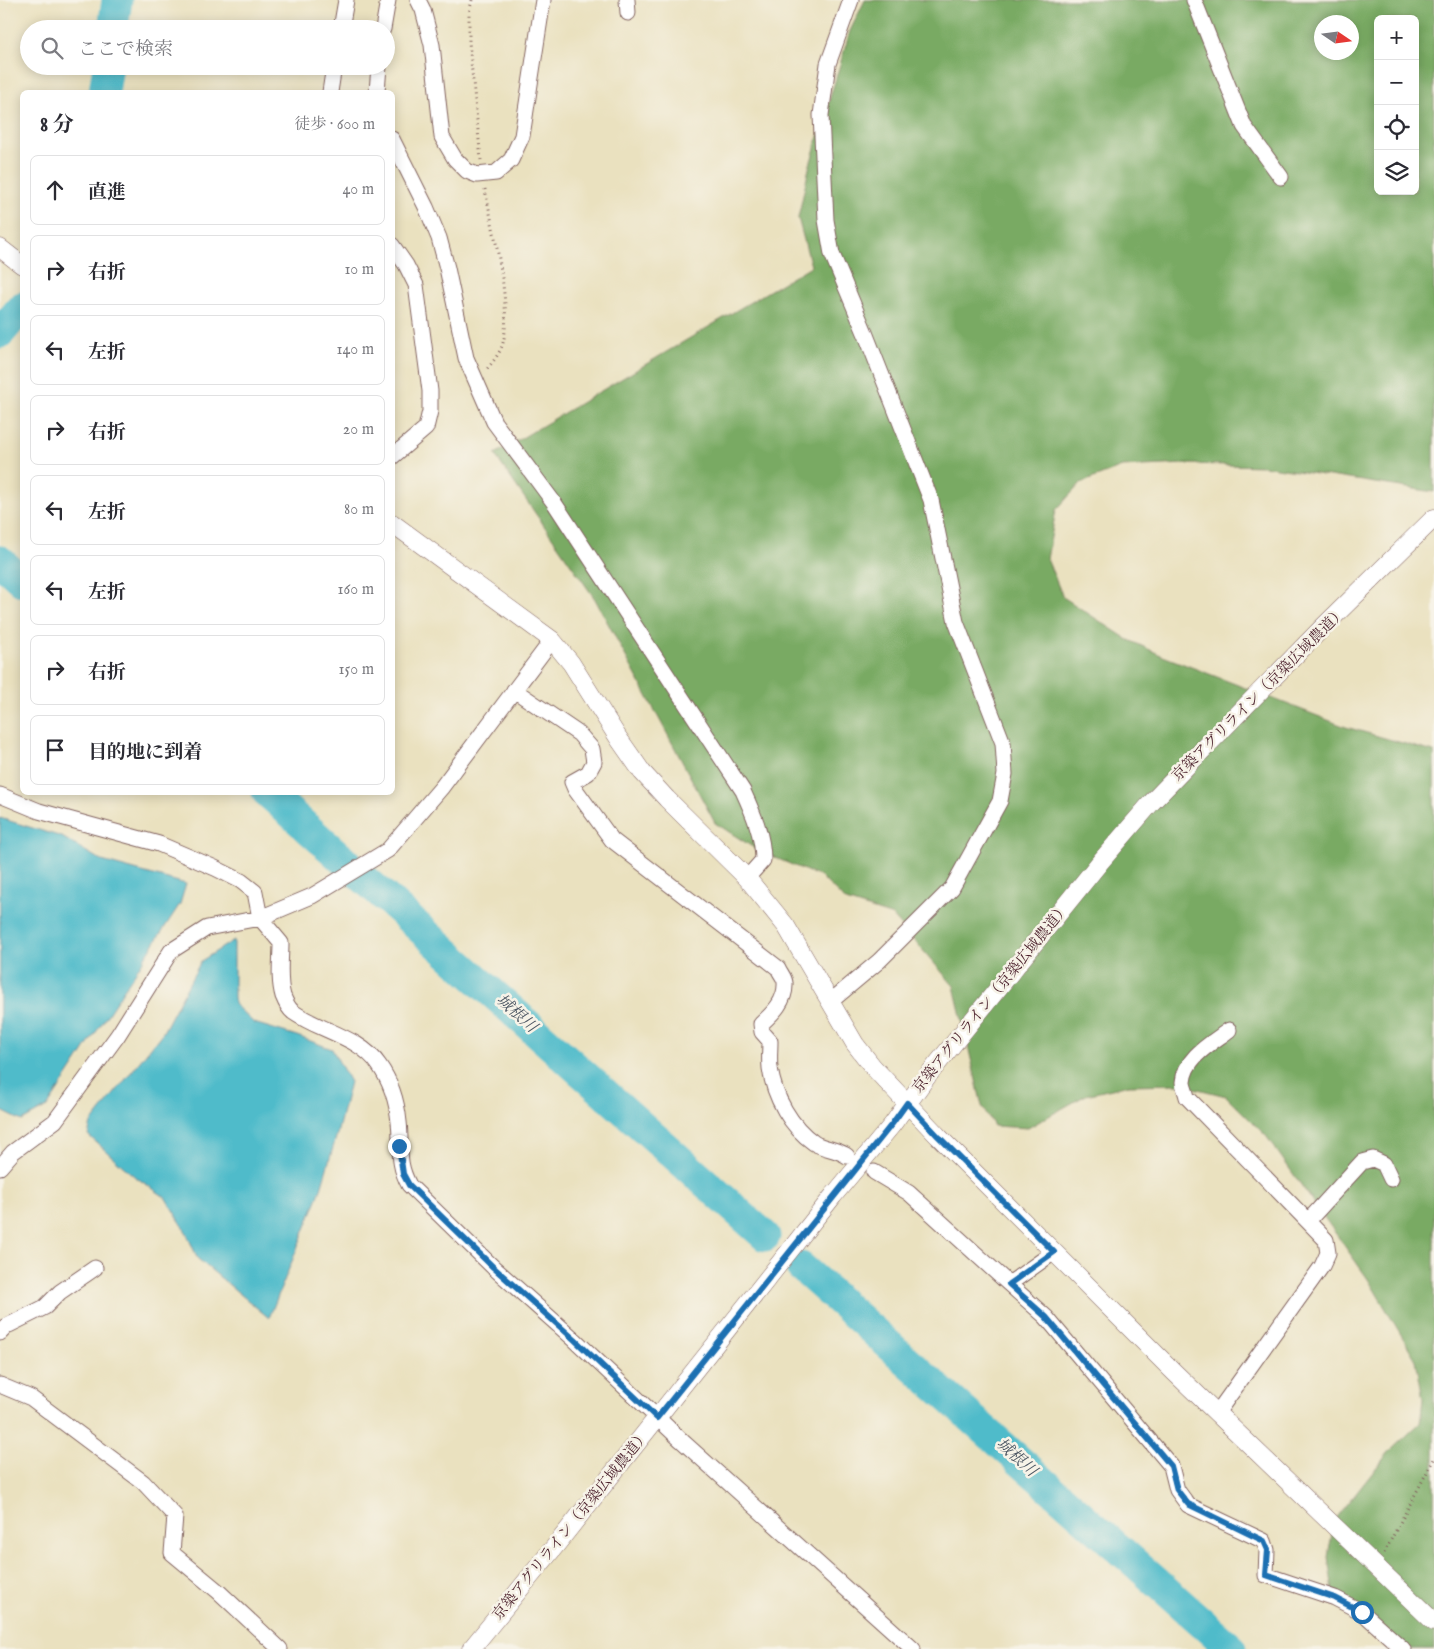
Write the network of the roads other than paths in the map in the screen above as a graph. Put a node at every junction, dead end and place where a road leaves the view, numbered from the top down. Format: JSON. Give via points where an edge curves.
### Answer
{"nodes":[{"id":1,"x":346,"y":0,"type":"edge"},
{"id":2,"x":388,"y":0,"type":"edge"},
{"id":3,"x":418,"y":0,"type":"edge"},
{"id":4,"x":543,"y":0,"type":"edge"},
{"id":5,"x":851,"y":0,"type":"edge"},
{"id":6,"x":1194,"y":0,"type":"edge"},
{"id":7,"x":343,"y":20,"type":"edge"},
{"id":8,"x":385,"y":20,"type":"edge"},
{"id":9,"x":333,"y":75,"type":"edge"},
{"id":10,"x":379,"y":75,"type":"edge"},
{"id":11,"x":330,"y":90,"type":"edge"},
{"id":12,"x":378,"y":90,"type":"edge"},
{"id":13,"x":395,"y":145,"type":"edge"},
{"id":14,"x":1281,"y":177,"type":"dead end"},
{"id":15,"x":0,"y":248,"type":"edge"},
{"id":16,"x":395,"y":249,"type":"edge"},
{"id":17,"x":20,"y":263,"type":"edge"},
{"id":18,"x":395,"y":454,"type":"edge"},
{"id":19,"x":1434,"y":518,"type":"edge"},
{"id":20,"x":395,"y":525,"type":"edge"},
{"id":21,"x":552,"y":640,"type":"junction"},
{"id":22,"x":514,"y":690,"type":"junction"},
{"id":23,"x":0,"y":795,"type":"edge"},
{"id":24,"x":747,"y":878,"type":"junction"},
{"id":25,"x":260,"y":918,"type":"junction"},
{"id":26,"x":830,"y":1002,"type":"junction"},
{"id":27,"x":1229,"y":1030,"type":"dead end"},
{"id":28,"x":907,"y":1103,"type":"junction"},
{"id":29,"x":847,"y":1156,"type":"dead end"},
{"id":30,"x":0,"y":1167,"type":"edge"},
{"id":31,"x":874,"y":1172,"type":"dead end"},
{"id":32,"x":1390,"y":1180,"type":"dead end"},
{"id":33,"x":1308,"y":1221,"type":"junction"},
{"id":34,"x":1054,"y":1252,"type":"junction"},
{"id":35,"x":95,"y":1268,"type":"dead end"},
{"id":36,"x":1009,"y":1284,"type":"junction"},
{"id":37,"x":0,"y":1333,"type":"edge"},
{"id":38,"x":0,"y":1385,"type":"edge"},
{"id":39,"x":1217,"y":1413,"type":"junction"},
{"id":40,"x":657,"y":1418,"type":"junction"},
{"id":41,"x":1434,"y":1622,"type":"edge"},
{"id":42,"x":280,"y":1649,"type":"edge"},
{"id":43,"x":471,"y":1649,"type":"edge"},
{"id":44,"x":913,"y":1649,"type":"edge"},
{"id":45,"x":1403,"y":1649,"type":"edge"}],
"edges":[{"from":1,"to":7,"type":"street"},
{"from":2,"to":8,"type":"street"},
{"from":3,"to":4,"type":"street","via":[[432,45],[442,137],[454,158],[467,172],[477,175],[496,173],[511,160],[522,136]]},
{"from":5,"to":26,"type":"street","via":[[828,64],[821,115],[826,220],[832,254],[931,500],[956,622],[1003,743],[1004,774],[1000,801],[952,888],[879,961]]},
{"from":6,"to":14,"type":"street","via":[[1244,126]]},
{"from":9,"to":11,"type":"street"},
{"from":10,"to":12,"type":"street"},
{"from":13,"to":24,"type":"street","via":[[439,238],[466,358],[494,422],[555,504],[743,791],[763,846],[763,860]]},
{"from":15,"to":17,"type":"street"},
{"from":16,"to":18,"type":"street","via":[[416,285],[430,411],[426,428]]},
{"from":19,"to":28,"type":"street","name":"京築アグリライン（京築広域農道）","via":[[1151,803]]},
{"from":20,"to":21,"type":"street"},
{"from":21,"to":22,"type":"street"},
{"from":21,"to":24,"type":"street","via":[[571,663],[642,772]]},
{"from":22,"to":25,"type":"street","via":[[442,787],[388,850],[312,896]]},
{"from":22,"to":29,"type":"street","via":[[578,734],[592,749],[594,762],[588,773],[572,782],[612,840],[778,968],[785,982],[783,997],[776,1010],[761,1024],[762,1032],[770,1041],[773,1086],[795,1127],[816,1144]]},
{"from":23,"to":25,"type":"street","via":[[38,811],[159,844],[215,868],[255,892]]},
{"from":24,"to":26,"type":"street","via":[[786,926]]},
{"from":25,"to":30,"type":"street","via":[[207,928],[171,951],[118,1034],[55,1121],[13,1152]]},
{"from":25,"to":40,"type":"street","via":[[281,943],[282,995],[292,1011],[364,1049],[389,1081],[399,1124],[400,1161],[409,1185]]},
{"from":26,"to":28,"type":"street","via":[[872,1067]]},
{"from":27,"to":33,"type":"street","via":[[1199,1052],[1187,1070],[1183,1083],[1187,1097]]},
{"from":28,"to":34,"type":"street"},
{"from":28,"to":40,"type":"street","name":"京築アグリライン（京築広域農道）"},
{"from":31,"to":36,"type":"street","via":[[909,1193]]},
{"from":32,"to":33,"type":"street","via":[[1384,1164],[1373,1159],[1362,1162]]},
{"from":33,"to":39,"type":"street","via":[[1326,1240],[1328,1253],[1322,1266]]},
{"from":34,"to":36,"type":"street"},
{"from":34,"to":39,"type":"street"},
{"from":35,"to":37,"type":"street","via":[[60,1292],[45,1307],[7,1326]]},
{"from":36,"to":45,"type":"street","via":[[1046,1317],[1171,1466],[1177,1490],[1188,1504],[1264,1541],[1268,1550],[1266,1575],[1335,1598],[1362,1612]]},
{"from":38,"to":42,"type":"street","via":[[31,1398],[143,1482],[175,1516],[172,1553]]},
{"from":39,"to":41,"type":"street"},
{"from":40,"to":43,"type":"street","name":"京築アグリライン（京築広域農道）"},
{"from":40,"to":44,"type":"street"}]}
